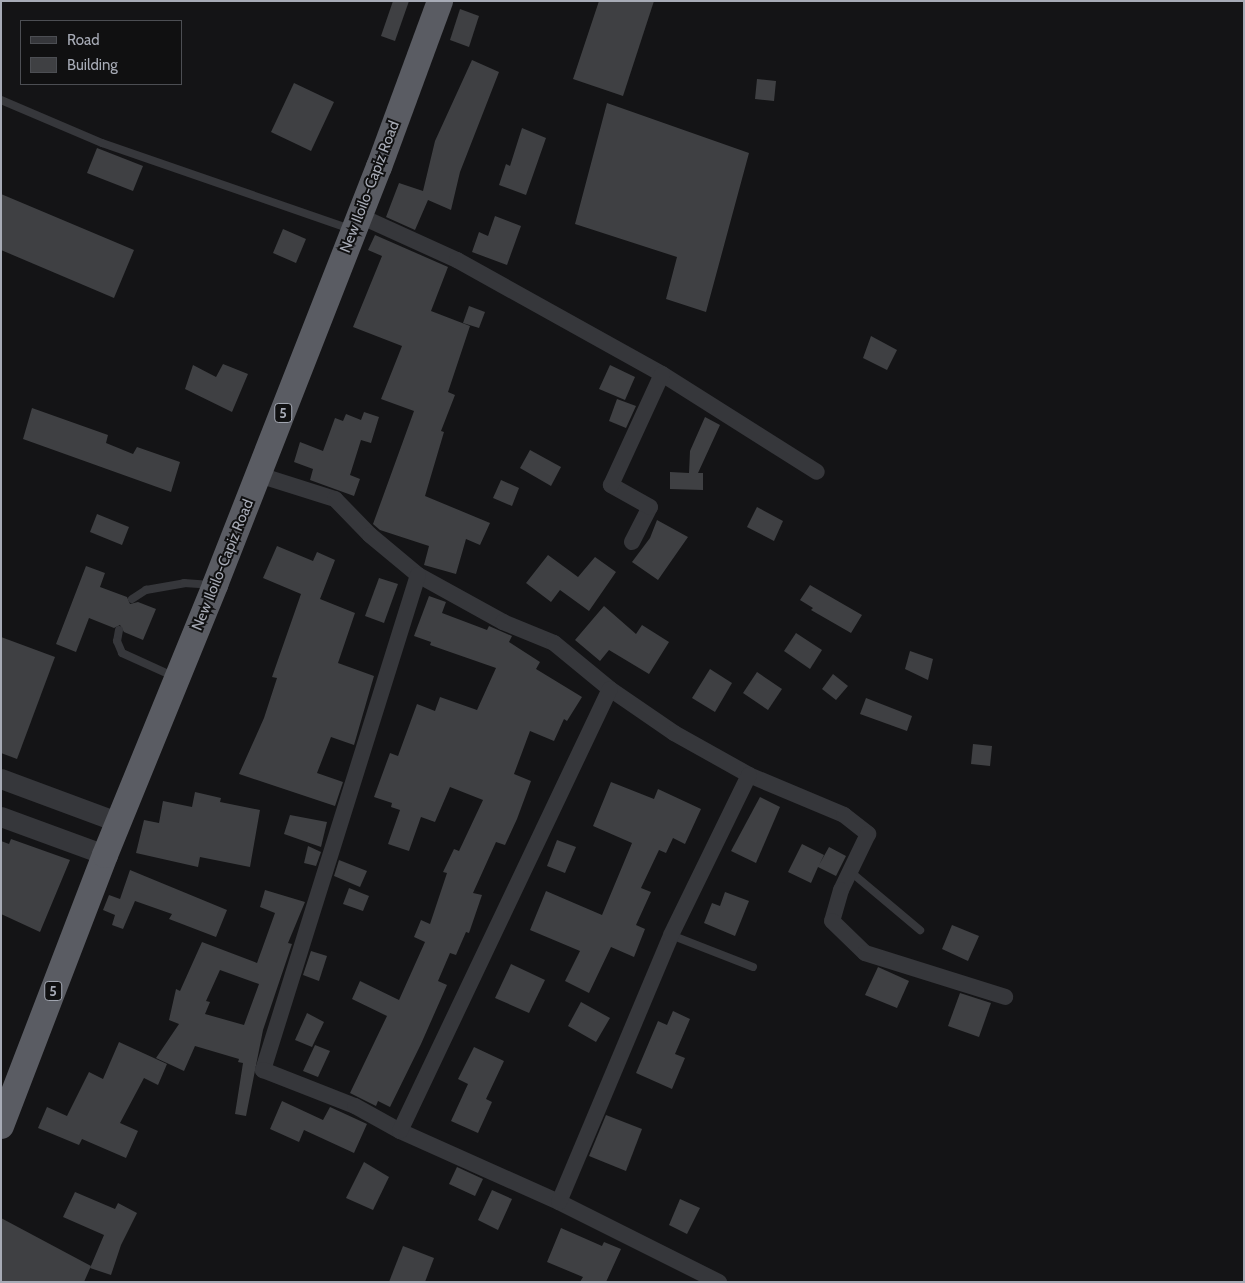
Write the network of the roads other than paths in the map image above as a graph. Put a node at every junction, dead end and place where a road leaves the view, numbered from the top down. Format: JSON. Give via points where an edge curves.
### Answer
{"nodes":[{"id":1,"x":440,"y":1,"type":"edge"},
{"id":2,"x":1,"y":100,"type":"edge"},
{"id":3,"x":357,"y":223,"type":"junction"},
{"id":4,"x":662,"y":374,"type":"junction"},
{"id":5,"x":817,"y":472,"type":"dead end"},
{"id":6,"x":259,"y":475,"type":"junction"},
{"id":7,"x":632,"y":542,"type":"dead end"},
{"id":8,"x":418,"y":575,"type":"junction"},
{"id":9,"x":215,"y":585,"type":"junction"},
{"id":10,"x":132,"y":599,"type":"dead end"},
{"id":11,"x":119,"y":630,"type":"dead end"},
{"id":12,"x":178,"y":678,"type":"junction"},
{"id":13,"x":610,"y":689,"type":"junction"},
{"id":14,"x":749,"y":775,"type":"junction"},
{"id":15,"x":1,"y":779,"type":"edge"},
{"id":16,"x":1,"y":817,"type":"edge"},
{"id":17,"x":120,"y":823,"type":"junction"},
{"id":18,"x":105,"y":855,"type":"junction"},
{"id":19,"x":852,"y":873,"type":"junction"},
{"id":20,"x":920,"y":930,"type":"dead end"},
{"id":21,"x":671,"y":935,"type":"junction"},
{"id":22,"x":753,"y":967,"type":"dead end"},
{"id":23,"x":1005,"y":997,"type":"dead end"},
{"id":24,"x":1,"y":1126,"type":"edge"},
{"id":25,"x":400,"y":1132,"type":"junction"},
{"id":26,"x":559,"y":1202,"type":"junction"},
{"id":27,"x":719,"y":1282,"type":"edge"}],
"edges":[{"from":1,"to":3,"type":"highway","name":"New Iloilo-Capiz Road","number":"5"},
{"from":2,"to":3,"type":"lane","via":[[102,143]]},
{"from":3,"to":4,"type":"street","via":[[457,260]]},
{"from":3,"to":6,"type":"highway","name":"New Iloilo-Capiz Road","number":"5"},
{"from":4,"to":5,"type":"street"},
{"from":4,"to":7,"type":"street","via":[[611,485],[650,508]]},
{"from":6,"to":8,"type":"street","via":[[336,499],[370,535]]},
{"from":6,"to":9,"type":"highway","name":"New Iloilo-Capiz Road","number":"5"},
{"from":8,"to":13,"type":"street","via":[[503,622],[554,643]]},
{"from":8,"to":25,"type":"street","via":[[262,1070],[355,1106]]},
{"from":9,"to":10,"type":"lane","via":[[184,583],[146,590]]},
{"from":9,"to":12,"type":"highway","name":"New Iloilo-Capiz Road","number":"5"},
{"from":11,"to":12,"type":"lane","via":[[117,641],[122,653]]},
{"from":12,"to":17,"type":"highway","name":"New Iloilo-Capiz Road","number":"5"},
{"from":13,"to":14,"type":"street","via":[[674,733]]},
{"from":13,"to":25,"type":"street"},
{"from":14,"to":19,"type":"street","via":[[844,815],[868,834]]},
{"from":14,"to":21,"type":"street"},
{"from":15,"to":17,"type":"street"},
{"from":16,"to":18,"type":"street"},
{"from":17,"to":18,"type":"highway","name":"New Iloilo-Capiz Road","number":"5"},
{"from":18,"to":24,"type":"highway","name":"New Iloilo-Capiz Road","number":"5"},
{"from":19,"to":20,"type":"lane"},
{"from":19,"to":23,"type":"street","via":[[841,890],[832,921],[865,952]]},
{"from":21,"to":22,"type":"lane"},
{"from":21,"to":26,"type":"street"},
{"from":25,"to":26,"type":"street"},
{"from":26,"to":27,"type":"street"}]}
